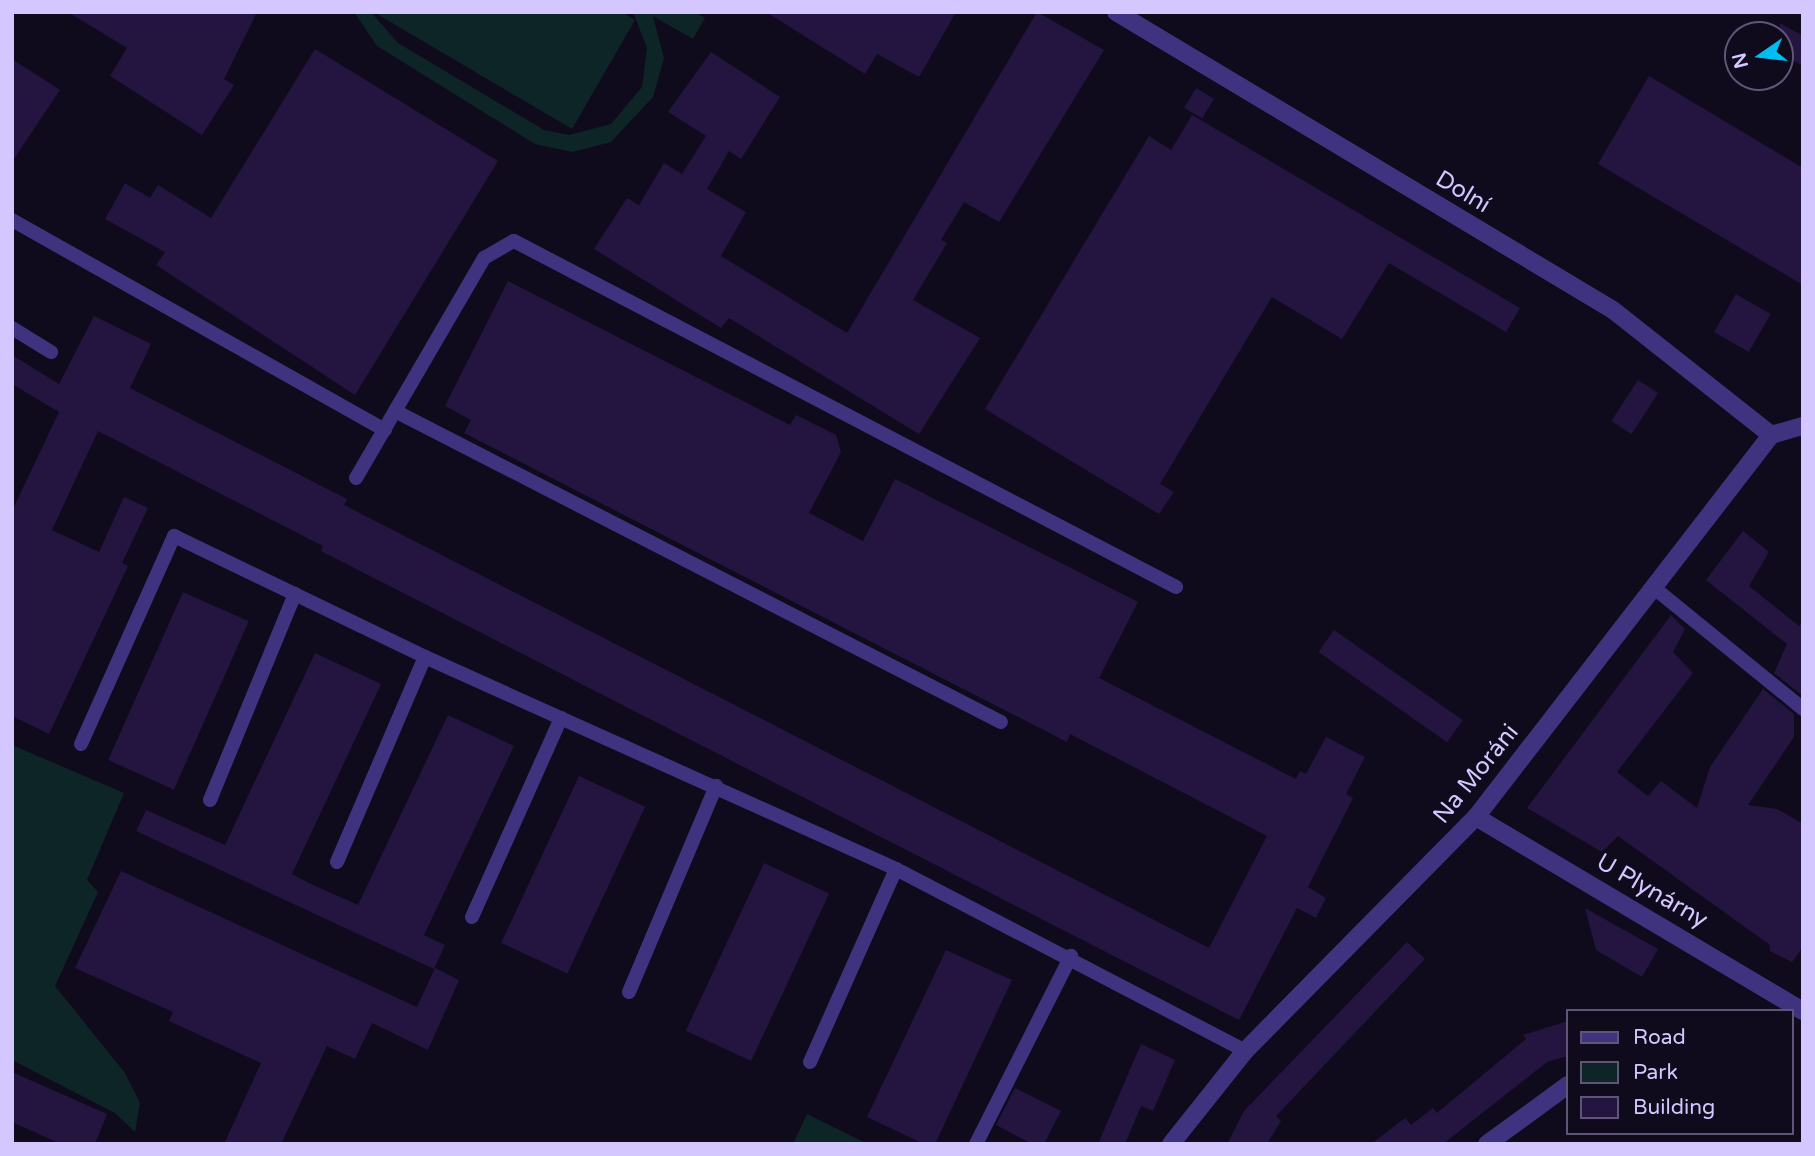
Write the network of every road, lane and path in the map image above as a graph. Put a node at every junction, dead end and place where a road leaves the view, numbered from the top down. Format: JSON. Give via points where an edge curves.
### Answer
{"nodes":[{"id":1,"x":1116,"y":12,"type":"edge"},
{"id":2,"x":12,"y":220,"type":"edge"},
{"id":3,"x":12,"y":328,"type":"edge"},
{"id":4,"x":51,"y":352,"type":"dead end"},
{"id":5,"x":396,"y":411,"type":"junction"},
{"id":6,"x":1803,"y":426,"type":"edge"},
{"id":7,"x":385,"y":430,"type":"junction"},
{"id":8,"x":1771,"y":435,"type":"junction"},
{"id":9,"x":356,"y":478,"type":"dead end"},
{"id":10,"x":1176,"y":587,"type":"dead end"},
{"id":11,"x":1653,"y":587,"type":"junction"},
{"id":12,"x":295,"y":594,"type":"junction"},
{"id":13,"x":425,"y":657,"type":"junction"},
{"id":14,"x":1803,"y":709,"type":"edge"},
{"id":15,"x":561,"y":718,"type":"junction"},
{"id":16,"x":1001,"y":722,"type":"dead end"},
{"id":17,"x":81,"y":744,"type":"dead end"},
{"id":18,"x":716,"y":786,"type":"junction"},
{"id":19,"x":210,"y":800,"type":"dead end"},
{"id":20,"x":1476,"y":817,"type":"junction"},
{"id":21,"x":337,"y":862,"type":"dead end"},
{"id":22,"x":896,"y":869,"type":"junction"},
{"id":23,"x":471,"y":918,"type":"dead end"},
{"id":24,"x":1071,"y":956,"type":"junction"},
{"id":25,"x":629,"y":992,"type":"dead end"},
{"id":26,"x":1796,"y":1008,"type":"edge"},
{"id":27,"x":1245,"y":1051,"type":"junction"},
{"id":28,"x":810,"y":1062,"type":"dead end"},
{"id":29,"x":1566,"y":1086,"type":"edge"},
{"id":30,"x":976,"y":1144,"type":"edge"},
{"id":31,"x":1171,"y":1144,"type":"edge"},
{"id":32,"x":1487,"y":1144,"type":"edge"}],
"edges":[{"from":1,"to":8,"type":"street","name":"Dolní","via":[[1613,310]]},
{"from":2,"to":7,"type":"lane"},
{"from":3,"to":4,"type":"lane"},
{"from":5,"to":7,"type":"lane"},
{"from":5,"to":10,"type":"lane","via":[[484,258],[514,241]]},
{"from":5,"to":16,"type":"lane"},
{"from":6,"to":8,"type":"street"},
{"from":7,"to":9,"type":"lane"},
{"from":8,"to":11,"type":"street","name":"Na Moráni"},
{"from":11,"to":14,"type":"lane"},
{"from":11,"to":20,"type":"street","name":"Na Moráni"},
{"from":12,"to":13,"type":"lane"},
{"from":12,"to":17,"type":"lane","via":[[174,536]]},
{"from":12,"to":19,"type":"lane"},
{"from":13,"to":15,"type":"lane"},
{"from":13,"to":21,"type":"lane"},
{"from":15,"to":18,"type":"lane"},
{"from":15,"to":23,"type":"lane"},
{"from":18,"to":22,"type":"lane"},
{"from":18,"to":25,"type":"lane"},
{"from":20,"to":26,"type":"street","name":"U Plynárny"},
{"from":20,"to":27,"type":"street","name":"Na Moráni"},
{"from":22,"to":24,"type":"lane"},
{"from":22,"to":28,"type":"lane"},
{"from":24,"to":27,"type":"lane"},
{"from":24,"to":30,"type":"lane"},
{"from":27,"to":31,"type":"street","name":"Na Moráni"},
{"from":29,"to":32,"type":"street"}]}
